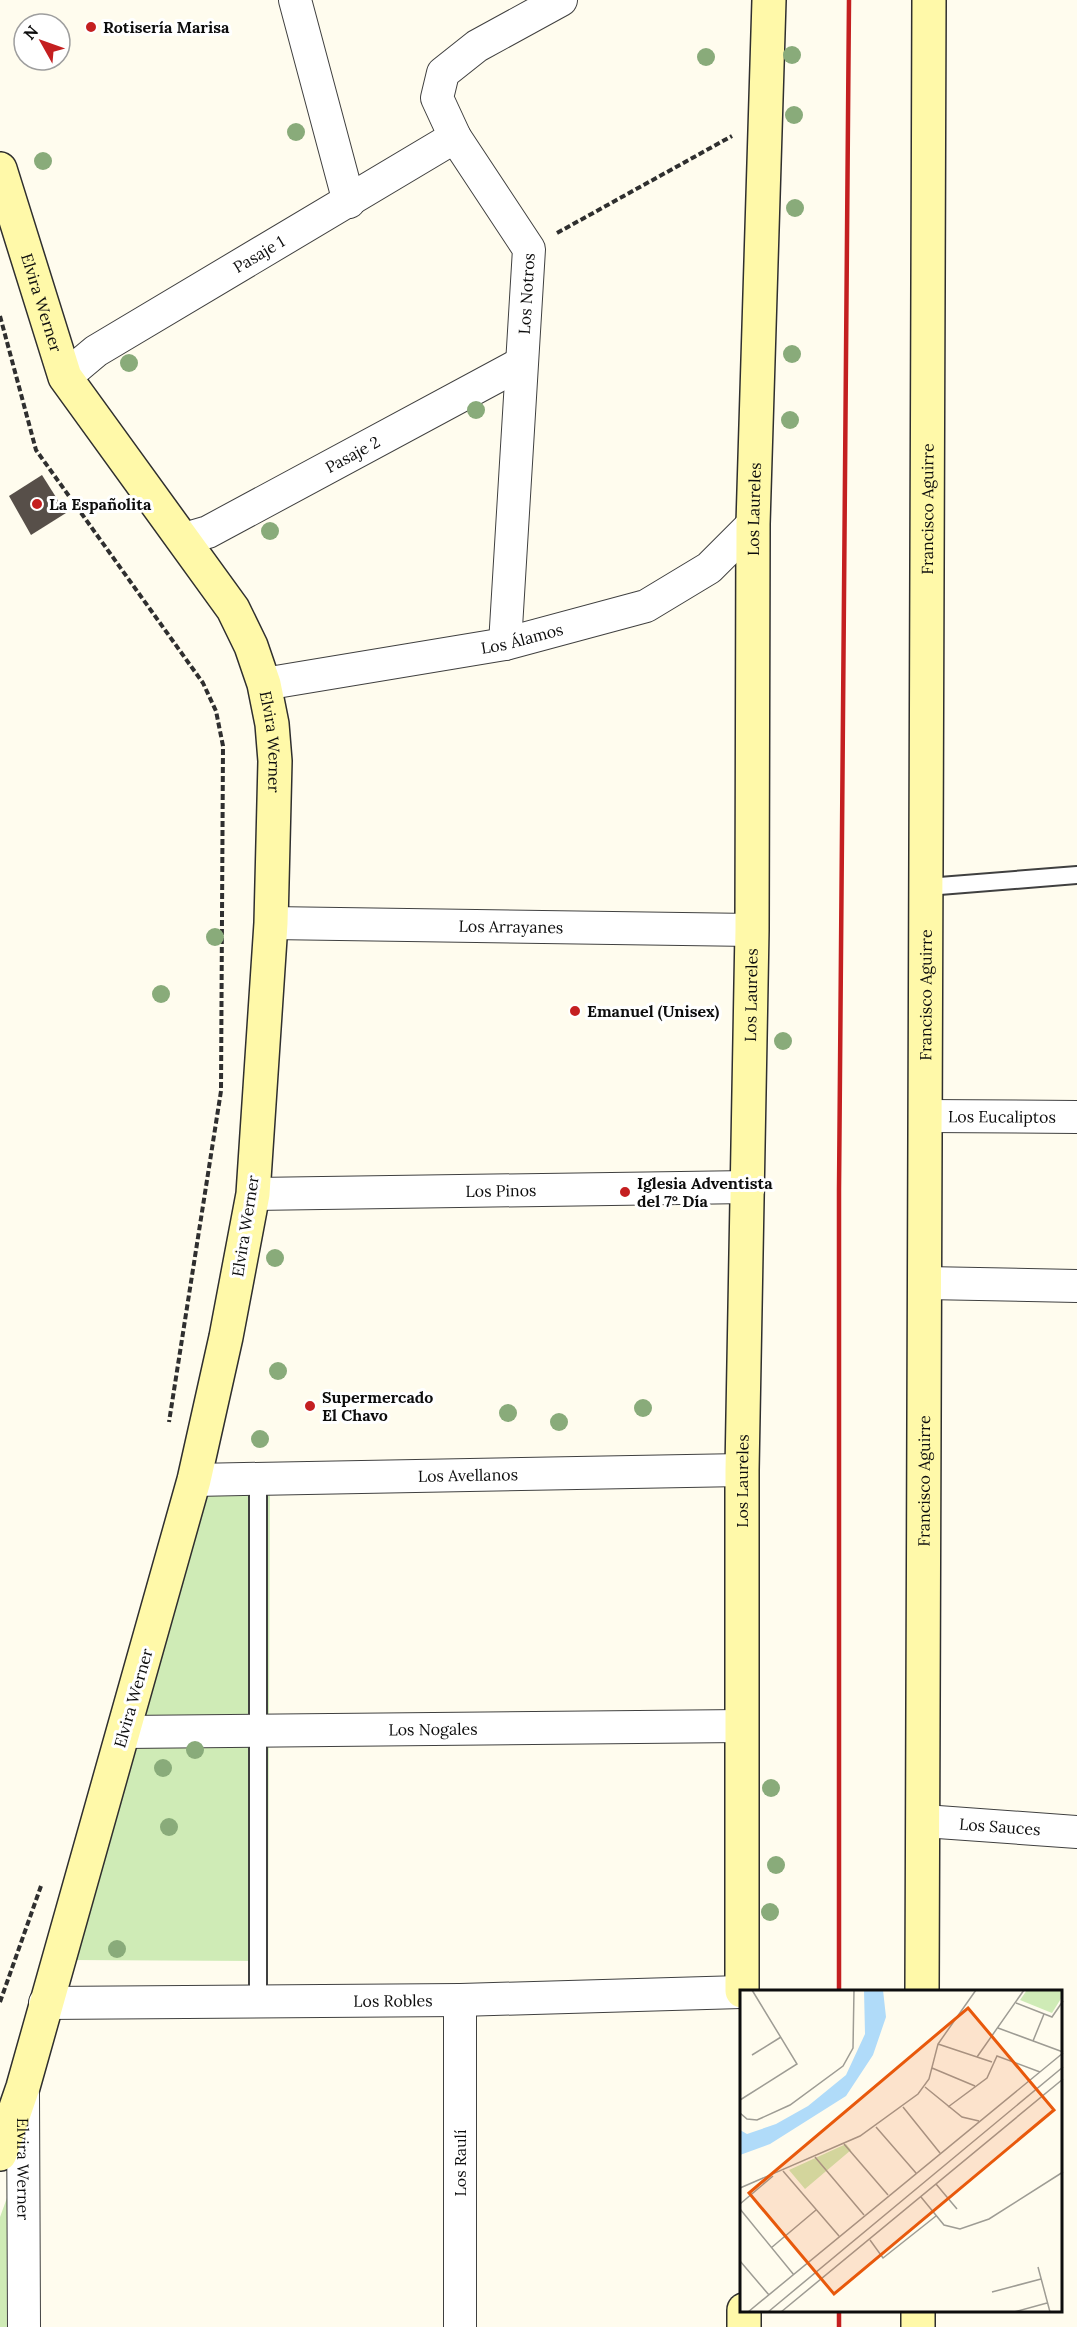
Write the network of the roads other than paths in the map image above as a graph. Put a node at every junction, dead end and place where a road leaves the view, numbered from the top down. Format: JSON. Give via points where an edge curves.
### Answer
{"nodes":[{"id":1,"x":295,"y":0,"type":"edge"},
{"id":2,"x":561,"y":0,"type":"edge"},
{"id":3,"x":769,"y":0,"type":"edge"},
{"id":4,"x":929,"y":0,"type":"edge"},
{"id":5,"x":455,"y":137,"type":"junction"},
{"id":6,"x":0,"y":169,"type":"edge"},
{"id":7,"x":349,"y":202,"type":"junction"},
{"id":8,"x":520,"y":364,"type":"junction"},
{"id":9,"x":65,"y":377,"type":"junction"},
{"id":10,"x":753,"y":524,"type":"junction"},
{"id":11,"x":184,"y":539,"type":"junction"},
{"id":12,"x":506,"y":644,"type":"junction"},
{"id":13,"x":264,"y":684,"type":"junction"},
{"id":14,"x":1077,"y":875,"type":"edge"},
{"id":15,"x":927,"y":887,"type":"junction"},
{"id":16,"x":271,"y":923,"type":"junction"},
{"id":17,"x":752,"y":930,"type":"junction"},
{"id":18,"x":927,"y":1116,"type":"junction"},
{"id":19,"x":1077,"y":1117,"type":"edge"},
{"id":20,"x":749,"y":1187,"type":"junction"},
{"id":21,"x":253,"y":1194,"type":"junction"},
{"id":22,"x":926,"y":1283,"type":"junction"},
{"id":23,"x":1077,"y":1286,"type":"edge"},
{"id":24,"x":742,"y":1470,"type":"junction"},
{"id":25,"x":258,"y":1479,"type":"junction"},
{"id":26,"x":194,"y":1480,"type":"junction"},
{"id":27,"x":741,"y":1726,"type":"junction"},
{"id":28,"x":258,"y":1731,"type":"junction"},
{"id":29,"x":124,"y":1732,"type":"junction"},
{"id":30,"x":924,"y":1821,"type":"junction"},
{"id":31,"x":1077,"y":1832,"type":"edge"},
{"id":32,"x":741,"y":1990,"type":"edge"},
{"id":33,"x":922,"y":1990,"type":"edge"},
{"id":34,"x":740,"y":1991,"type":"edge"},
{"id":35,"x":460,"y":2000,"type":"junction"},
{"id":36,"x":258,"y":2002,"type":"junction"},
{"id":37,"x":45,"y":2003,"type":"junction"},
{"id":38,"x":23,"y":2087,"type":"junction"},
{"id":39,"x":0,"y":2154,"type":"edge"},
{"id":40,"x":24,"y":2327,"type":"edge"},
{"id":41,"x":460,"y":2327,"type":"edge"}],
"edges":[{"from":1,"to":7,"type":"street"},
{"from":2,"to":5,"type":"street","name":"Los Notros","via":[[477,46],[443,73],[437,98]]},
{"from":3,"to":10,"type":"street","name":"Los Laureles"},
{"from":4,"to":15,"type":"street","name":"Francisco Aguirre"},
{"from":5,"to":7,"type":"street","name":"Pasaje 1"},
{"from":5,"to":8,"type":"street","name":"Los Notros","via":[[529,249]]},
{"from":6,"to":9,"type":"street","name":"Elvira Werner"},
{"from":7,"to":9,"type":"street","name":"Pasaje 1","via":[[96,351]]},
{"from":8,"to":11,"type":"street","name":"Pasaje 2","via":[[208,532]]},
{"from":8,"to":12,"type":"street","name":"Los Notros"},
{"from":9,"to":11,"type":"street","name":"Elvira Werner"},
{"from":10,"to":12,"type":"street","name":"Los Álamos","via":[[709,568],[646,606]]},
{"from":10,"to":17,"type":"street","name":"Los Laureles"},
{"from":11,"to":13,"type":"street","name":"Elvira Werner","via":[[233,609]]},
{"from":12,"to":13,"type":"street","name":"Los Álamos"},
{"from":13,"to":16,"type":"street","name":"Elvira Werner","via":[[275,761]]},
{"from":14,"to":15,"type":"lane"},
{"from":15,"to":18,"type":"street","name":"Francisco Aguirre"},
{"from":16,"to":17,"type":"street","name":"Los Arrayanes"},
{"from":16,"to":21,"type":"street","name":"Elvira Werner"},
{"from":17,"to":20,"type":"street","name":"Los Laureles"},
{"from":18,"to":19,"type":"street","name":"Los Eucaliptos"},
{"from":18,"to":22,"type":"street","name":"Francisco Aguirre"},
{"from":20,"to":21,"type":"street","name":"Los Pinos"},
{"from":20,"to":24,"type":"street","name":"Los Laureles"},
{"from":21,"to":26,"type":"street","name":"Elvira Werner"},
{"from":22,"to":23,"type":"street"},
{"from":22,"to":30,"type":"street","name":"Francisco Aguirre"},
{"from":24,"to":25,"type":"street","name":"Los Avellanos"},
{"from":24,"to":27,"type":"street","name":"Los Laureles"},
{"from":25,"to":26,"type":"street","name":"Los Avellanos"},
{"from":25,"to":28,"type":"lane"},
{"from":26,"to":29,"type":"street","name":"Elvira Werner"},
{"from":27,"to":28,"type":"street","name":"Los Nogales"},
{"from":27,"to":32,"type":"street","name":"Los Laureles"},
{"from":28,"to":29,"type":"street","name":"Los Nogales"},
{"from":28,"to":36,"type":"lane"},
{"from":29,"to":37,"type":"street","name":"Elvira Werner"},
{"from":30,"to":31,"type":"street","name":"Los Sauces"},
{"from":30,"to":33,"type":"street","name":"Francisco Aguirre"},
{"from":34,"to":35,"type":"street","name":"Los Robles"},
{"from":35,"to":36,"type":"street","name":"Los Robles"},
{"from":35,"to":41,"type":"street","name":"Los Raulí"},
{"from":36,"to":37,"type":"street","name":"Los Robles"},
{"from":37,"to":38,"type":"street","name":"Elvira Werner"},
{"from":38,"to":39,"type":"street"},
{"from":38,"to":40,"type":"street","name":"Elvira Werner"}]}
